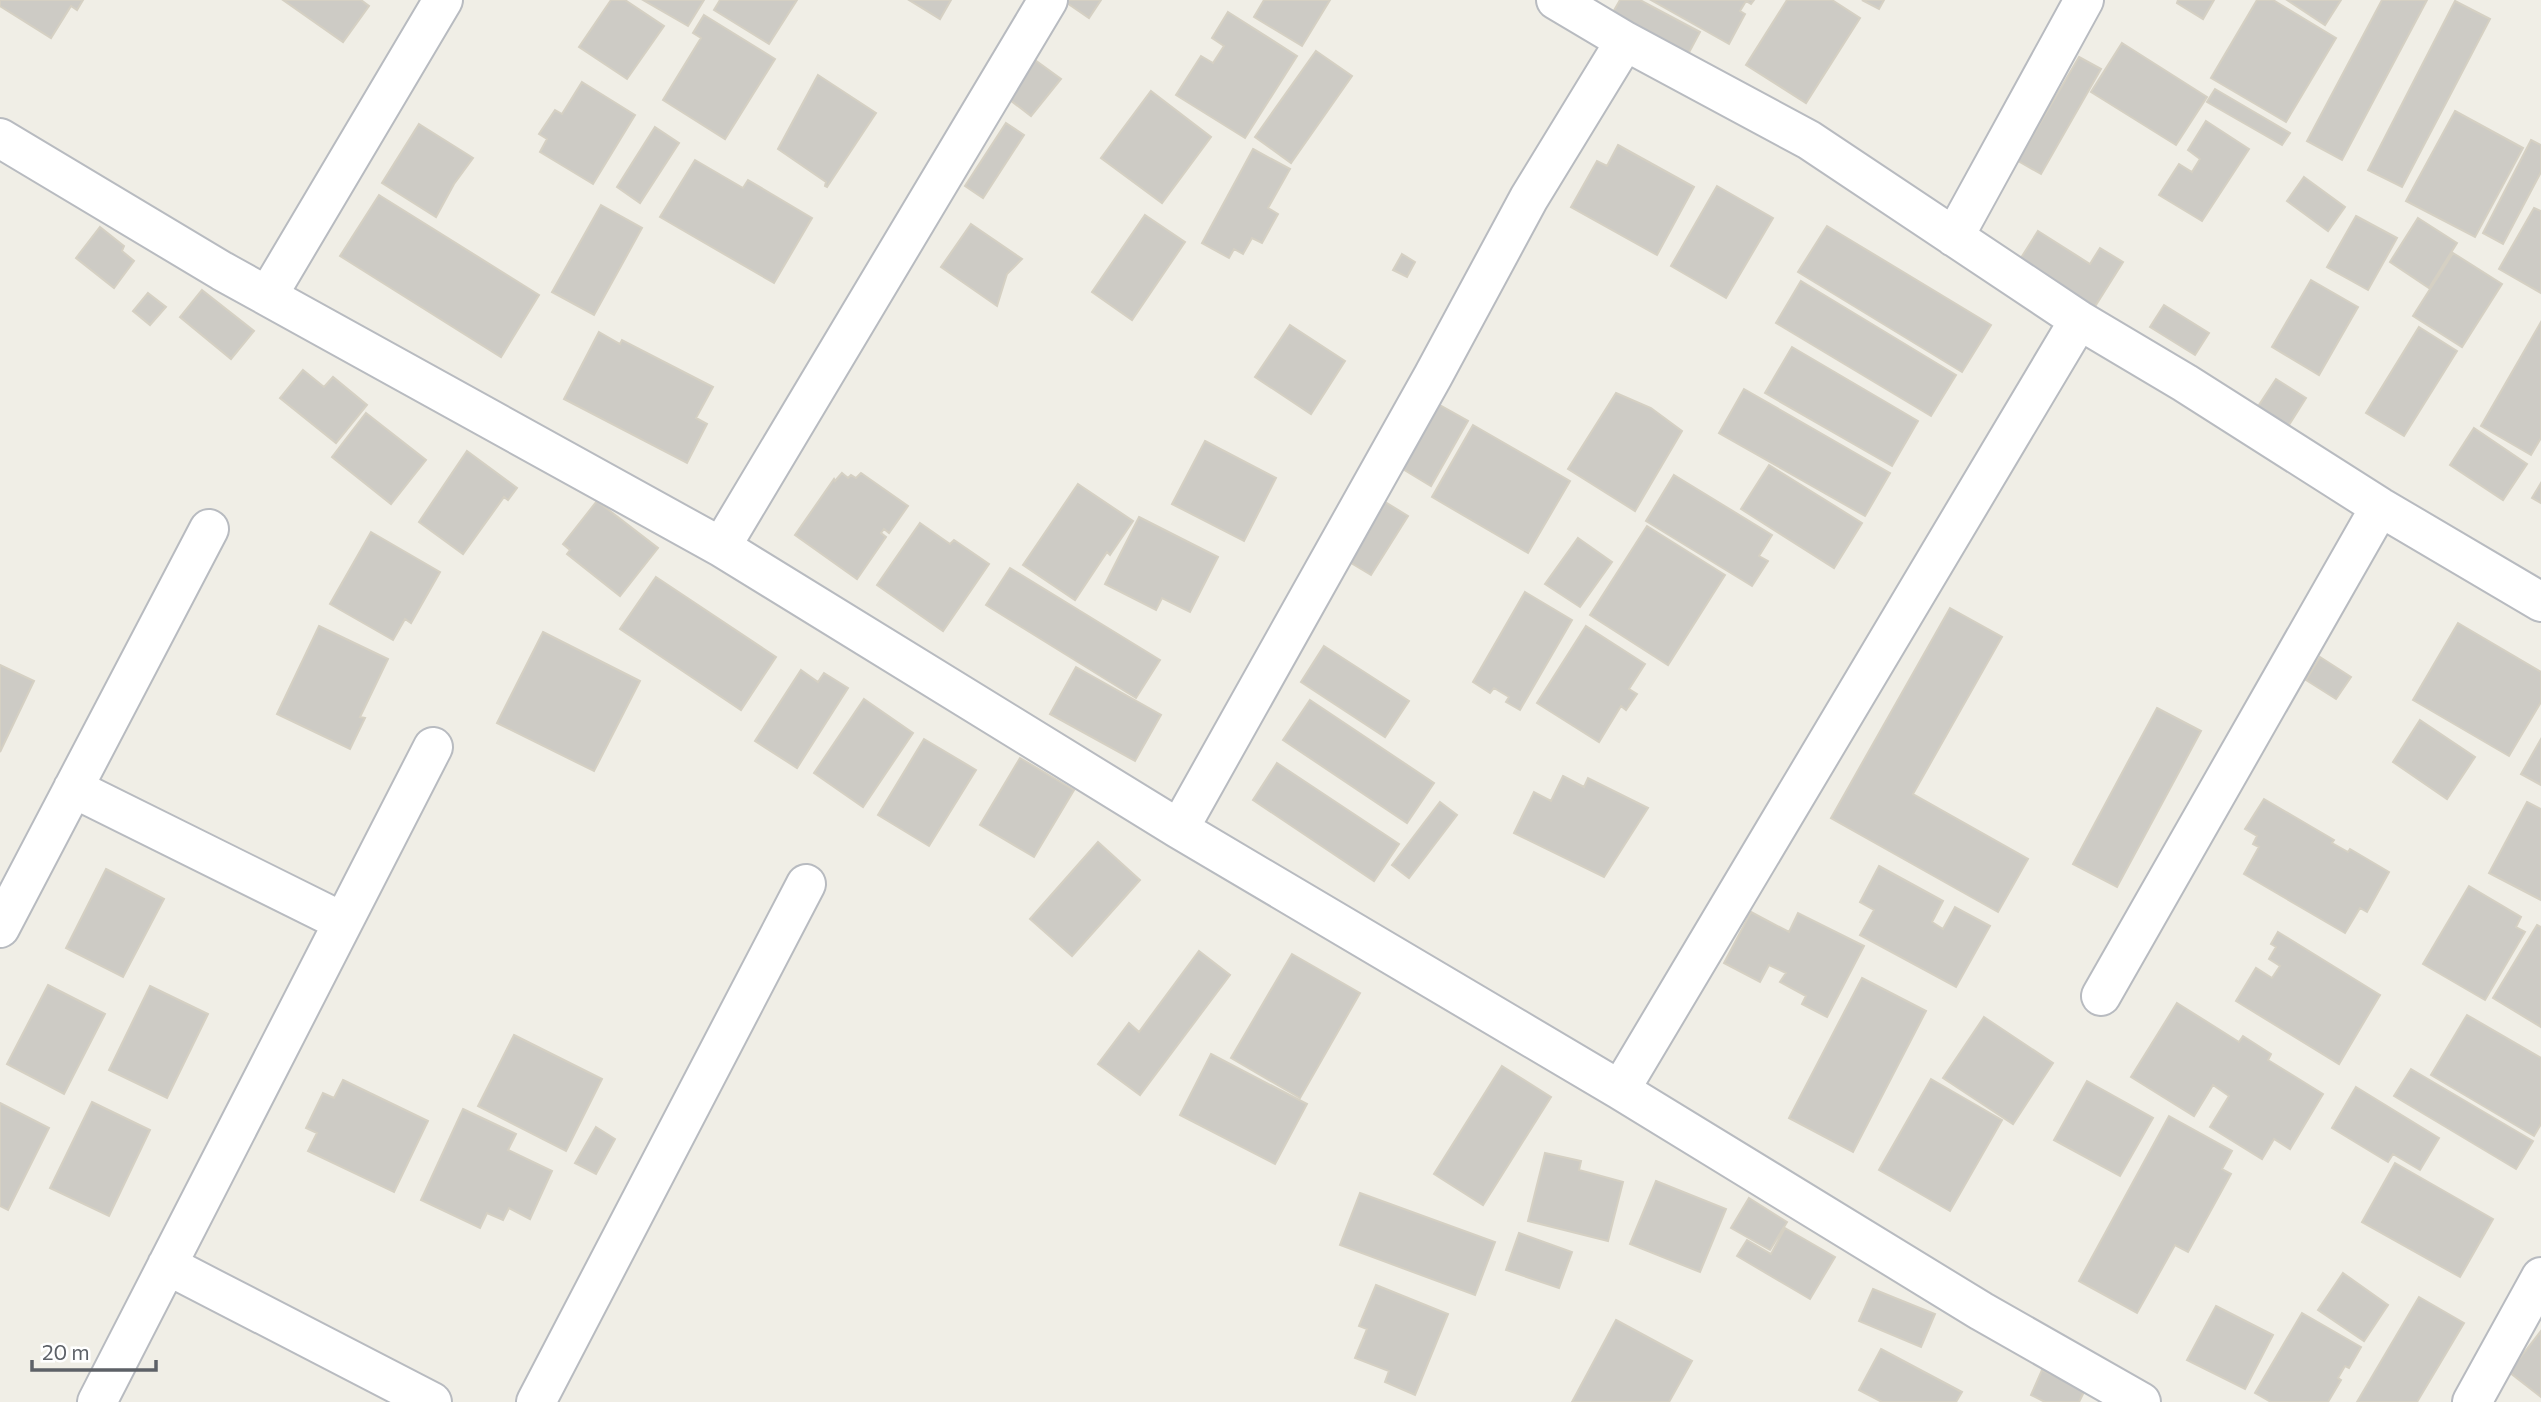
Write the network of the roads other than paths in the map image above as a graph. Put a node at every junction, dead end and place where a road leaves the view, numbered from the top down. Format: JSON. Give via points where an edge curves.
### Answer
{"nodes":[{"id":1,"x":443,"y":0,"type":"edge"},
{"id":2,"x":1048,"y":0,"type":"edge"},
{"id":3,"x":1556,"y":0,"type":"edge"},
{"id":4,"x":2084,"y":0,"type":"edge"},
{"id":5,"x":1625,"y":41,"type":"junction"},
{"id":6,"x":0,"y":138,"type":"edge"},
{"id":7,"x":1954,"y":237,"type":"junction"},
{"id":8,"x":268,"y":295,"type":"junction"},
{"id":9,"x":2079,"y":320,"type":"junction"},
{"id":10,"x":2380,"y":507,"type":"junction"},
{"id":11,"x":209,"y":529,"type":"dead end"},
{"id":12,"x":721,"y":547,"type":"junction"},
{"id":13,"x":2541,"y":602,"type":"edge"},
{"id":14,"x":433,"y":747,"type":"dead end"},
{"id":15,"x":73,"y":788,"type":"junction"},
{"id":16,"x":1179,"y":829,"type":"junction"},
{"id":17,"x":806,"y":884,"type":"dead end"},
{"id":18,"x":343,"y":922,"type":"junction"},
{"id":19,"x":0,"y":928,"type":"edge"},
{"id":20,"x":2101,"y":996,"type":"dead end"},
{"id":21,"x":1620,"y":1090,"type":"junction"},
{"id":22,"x":167,"y":1265,"type":"junction"},
{"id":23,"x":2541,"y":1277,"type":"edge"},
{"id":24,"x":97,"y":1402,"type":"edge"},
{"id":25,"x":432,"y":1402,"type":"edge"},
{"id":26,"x":536,"y":1402,"type":"edge"},
{"id":27,"x":2141,"y":1402,"type":"edge"},
{"id":28,"x":2472,"y":1402,"type":"edge"}],
"edges":[{"from":1,"to":8,"type":"street"},
{"from":2,"to":12,"type":"street"},
{"from":3,"to":5,"type":"street"},
{"from":4,"to":7,"type":"street"},
{"from":5,"to":7,"type":"street","via":[[1809,140]]},
{"from":5,"to":16,"type":"street","via":[[1529,198]]},
{"from":6,"to":8,"type":"street"},
{"from":7,"to":9,"type":"street"},
{"from":8,"to":12,"type":"street"},
{"from":9,"to":10,"type":"street"},
{"from":9,"to":21,"type":"street"},
{"from":10,"to":13,"type":"street"},
{"from":10,"to":20,"type":"street"},
{"from":11,"to":15,"type":"street"},
{"from":12,"to":16,"type":"street"},
{"from":14,"to":18,"type":"street"},
{"from":15,"to":18,"type":"street"},
{"from":15,"to":19,"type":"street"},
{"from":16,"to":21,"type":"street"},
{"from":17,"to":26,"type":"street"},
{"from":18,"to":22,"type":"street"},
{"from":21,"to":27,"type":"street","via":[[1981,1311]]},
{"from":22,"to":24,"type":"street"},
{"from":22,"to":25,"type":"street"},
{"from":23,"to":28,"type":"street"}]}
